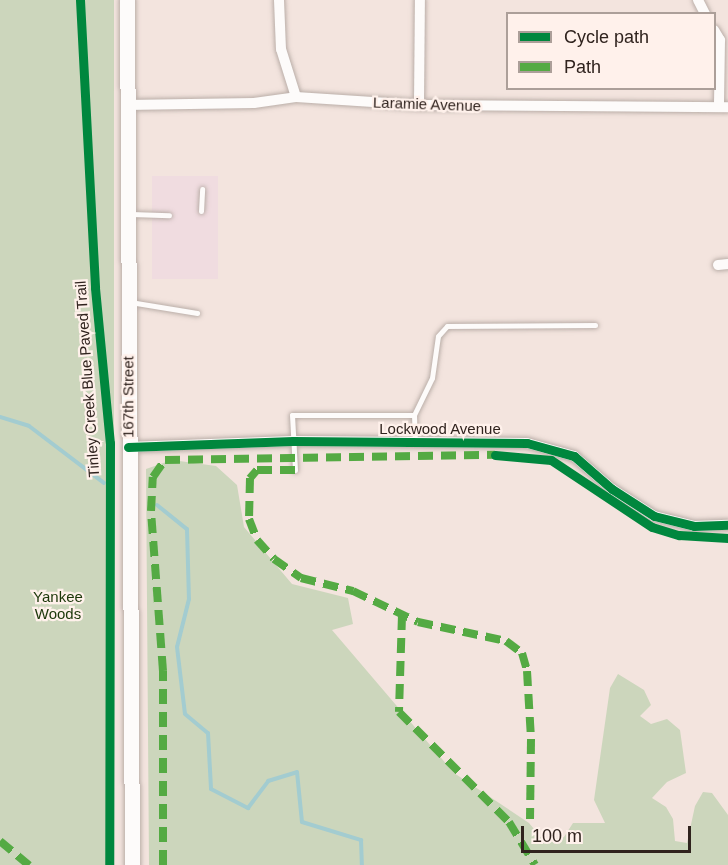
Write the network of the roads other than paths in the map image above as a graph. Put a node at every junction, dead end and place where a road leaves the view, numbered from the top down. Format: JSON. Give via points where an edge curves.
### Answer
{"nodes":[{"id":1,"x":127,"y":0,"type":"edge"},
{"id":2,"x":279,"y":0,"type":"edge"},
{"id":3,"x":420,"y":0,"type":"edge"},
{"id":4,"x":716,"y":33,"type":"edge"},
{"id":5,"x":296,"y":97,"type":"junction"},
{"id":6,"x":126,"y":105,"type":"junction"},
{"id":7,"x":419,"y":105,"type":"junction"},
{"id":8,"x":723,"y":107,"type":"edge"},
{"id":9,"x":202,"y":189,"type":"dead end"},
{"id":10,"x":201,"y":210,"type":"dead end"},
{"id":11,"x":127,"y":214,"type":"junction"},
{"id":12,"x":170,"y":215,"type":"dead end"},
{"id":13,"x":127,"y":302,"type":"junction"},
{"id":14,"x":197,"y":313,"type":"dead end"},
{"id":15,"x":595,"y":325,"type":"dead end"},
{"id":16,"x":414,"y":415,"type":"junction"},
{"id":17,"x":293,"y":441,"type":"junction"},
{"id":18,"x":416,"y":445,"type":"junction"},
{"id":19,"x":128,"y":447,"type":"junction"},
{"id":20,"x":295,"y":470,"type":"dead end"},
{"id":21,"x":728,"y":525,"type":"edge"},
{"id":22,"x":132,"y":865,"type":"edge"}],
"edges":[{"from":1,"to":6,"type":"main road","name":"167th Street"},
{"from":2,"to":5,"type":"street","via":[[281,49]]},
{"from":3,"to":7,"type":"street"},
{"from":4,"to":8,"type":"street","via":[[720,39]]},
{"from":5,"to":6,"type":"street","name":"Laramie Avenue","via":[[254,103]]},
{"from":5,"to":7,"type":"street","name":"Laramie Avenue"},
{"from":6,"to":11,"type":"main road","name":"167th Street"},
{"from":7,"to":8,"type":"street","name":"Laramie Avenue"},
{"from":9,"to":10,"type":"lane"},
{"from":11,"to":12,"type":"lane"},
{"from":11,"to":13,"type":"main road","name":"167th Street"},
{"from":13,"to":14,"type":"lane"},
{"from":13,"to":19,"type":"main road","name":"167th Street"},
{"from":15,"to":16,"type":"lane","via":[[447,326],[438,336],[432,378]]},
{"from":16,"to":17,"type":"lane","via":[[292,415]]},
{"from":16,"to":18,"type":"lane"},
{"from":17,"to":18,"type":"street","name":"Lockwood Avenue"},
{"from":17,"to":19,"type":"street","name":"Lockwood Avenue"},
{"from":17,"to":20,"type":"lane"},
{"from":18,"to":21,"type":"street","name":"Lockwood Avenue","via":[[545,446],[574,456],[612,489],[654,516],[694,526]]},
{"from":19,"to":22,"type":"main road","name":"167th Street"}]}
